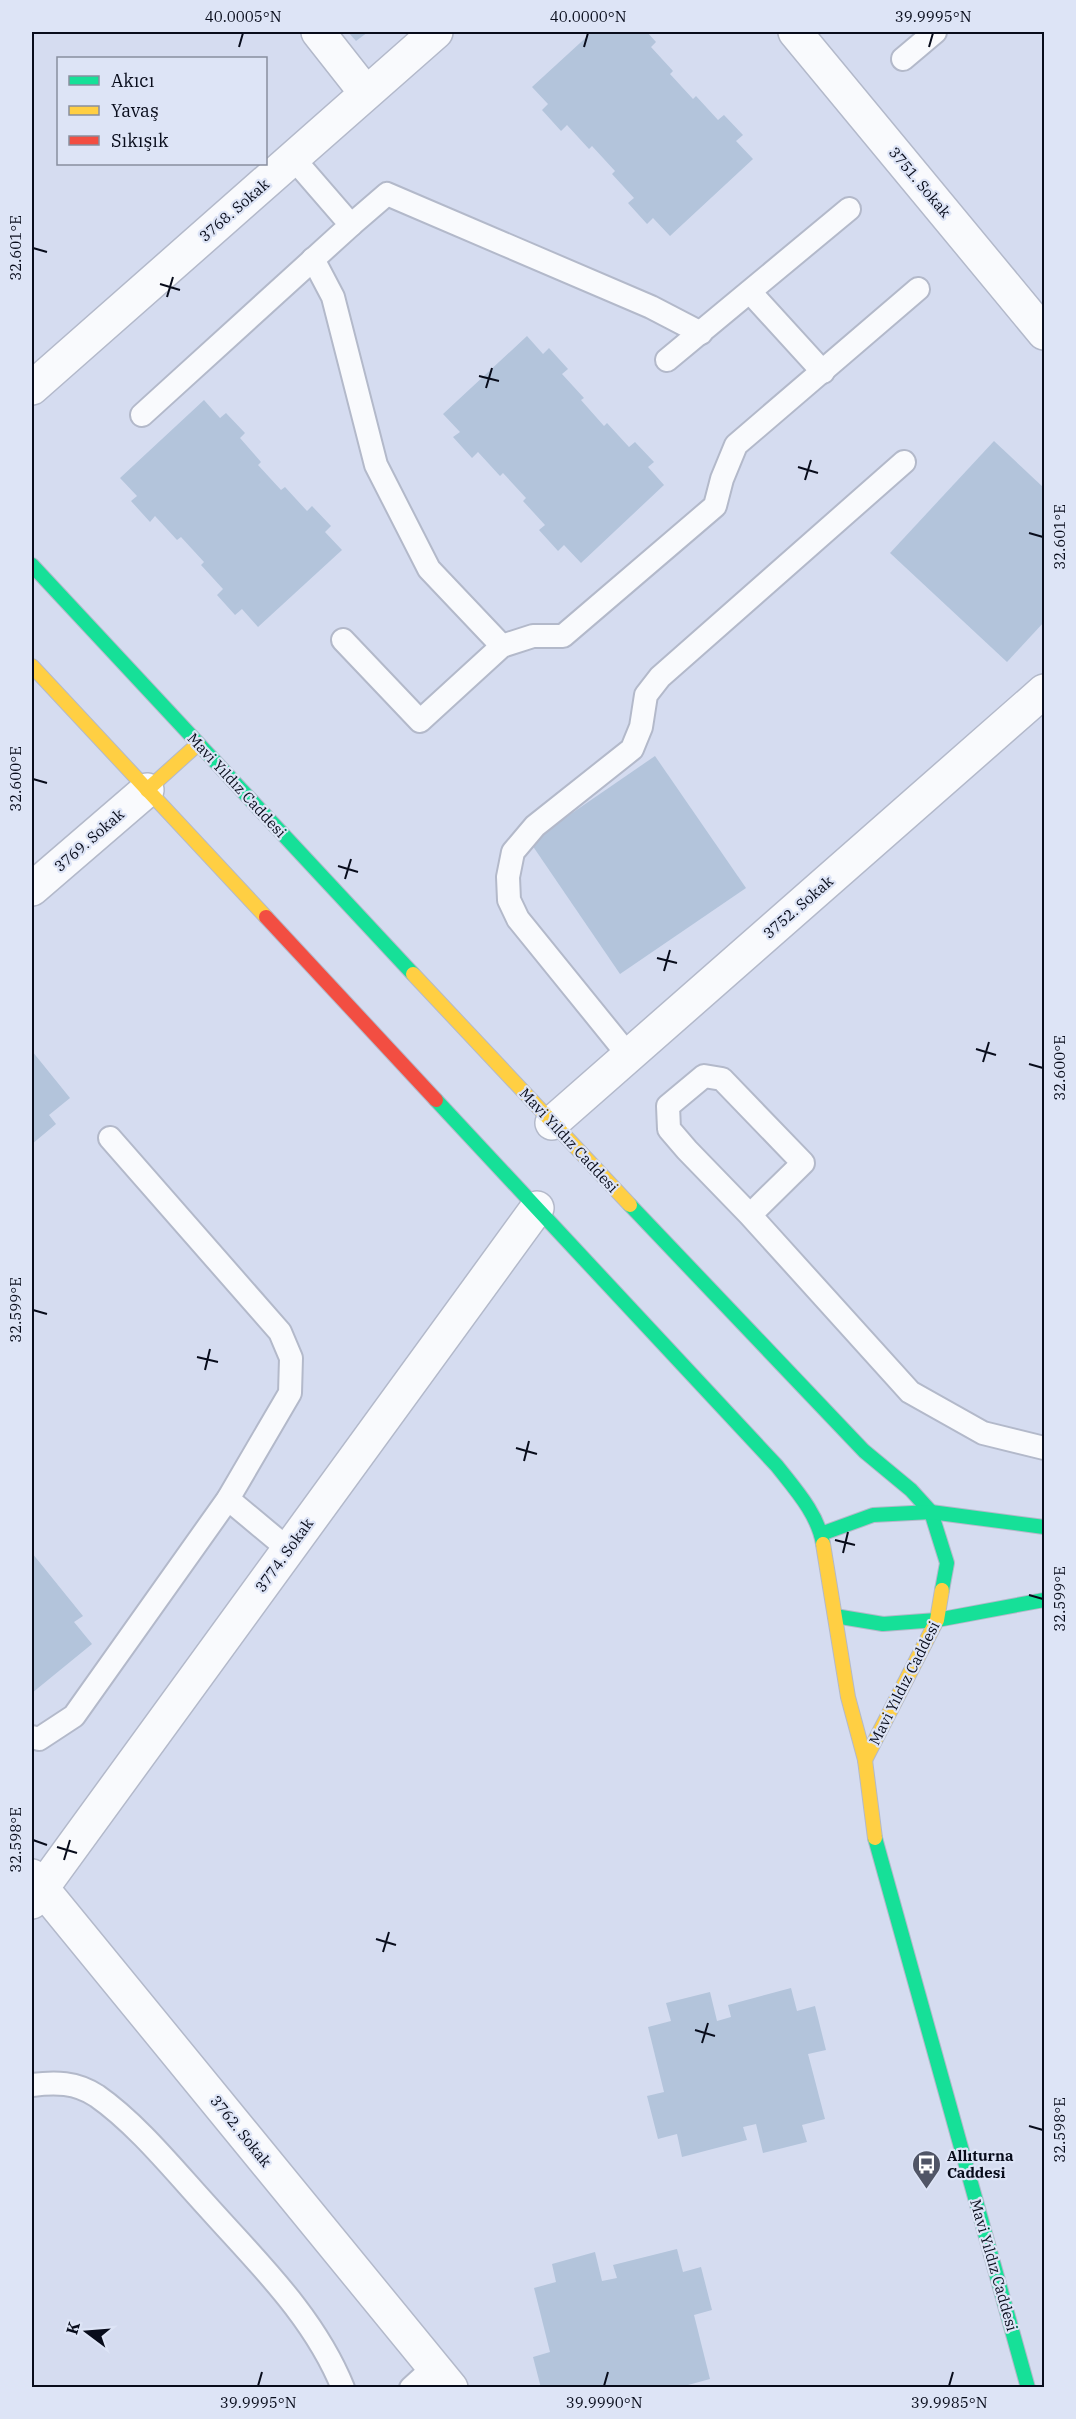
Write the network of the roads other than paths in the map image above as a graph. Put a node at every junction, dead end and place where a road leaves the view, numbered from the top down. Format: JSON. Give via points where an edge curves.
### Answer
{"nodes":[{"id":1,"x":318,"y":32,"type":"edge"},
{"id":2,"x":436,"y":32,"type":"edge"},
{"id":3,"x":795,"y":32,"type":"edge"},
{"id":4,"x":935,"y":32,"type":"edge"},
{"id":5,"x":903,"y":59,"type":"dead end"},
{"id":6,"x":366,"y":93,"type":"junction"},
{"id":7,"x":293,"y":158,"type":"junction"},
{"id":8,"x":849,"y":209,"type":"dead end"},
{"id":9,"x":351,"y":225,"type":"junction"},
{"id":10,"x":313,"y":259,"type":"junction"},
{"id":11,"x":918,"y":289,"type":"dead end"},
{"id":12,"x":750,"y":292,"type":"junction"},
{"id":13,"x":701,"y":333,"type":"junction"},
{"id":14,"x":1044,"y":333,"type":"edge"},
{"id":15,"x":667,"y":360,"type":"dead end"},
{"id":16,"x":823,"y":372,"type":"junction"},
{"id":17,"x":32,"y":388,"type":"edge"},
{"id":18,"x":142,"y":415,"type":"dead end"},
{"id":19,"x":904,"y":462,"type":"dead end"},
{"id":20,"x":32,"y":565,"type":"edge"},
{"id":21,"x":343,"y":640,"type":"dead end"},
{"id":22,"x":502,"y":645,"type":"junction"},
{"id":23,"x":32,"y":666,"type":"edge"},
{"id":24,"x":1044,"y":691,"type":"edge"},
{"id":25,"x":198,"y":744,"type":"junction"},
{"id":26,"x":147,"y":790,"type":"junction"},
{"id":27,"x":32,"y":889,"type":"edge"},
{"id":28,"x":629,"y":1056,"type":"junction"},
{"id":29,"x":552,"y":1123,"type":"junction"},
{"id":30,"x":110,"y":1138,"type":"dead end"},
{"id":31,"x":537,"y":1208,"type":"junction"},
{"id":32,"x":750,"y":1215,"type":"junction"},
{"id":33,"x":1044,"y":1448,"type":"edge"},
{"id":34,"x":228,"y":1499,"type":"junction"},
{"id":35,"x":931,"y":1512,"type":"junction"},
{"id":36,"x":1044,"y":1527,"type":"edge"},
{"id":37,"x":821,"y":1534,"type":"junction"},
{"id":38,"x":288,"y":1549,"type":"junction"},
{"id":39,"x":1044,"y":1600,"type":"edge"},
{"id":40,"x":835,"y":1616,"type":"junction"},
{"id":41,"x":936,"y":1620,"type":"junction"},
{"id":42,"x":32,"y":1737,"type":"edge"},
{"id":43,"x":865,"y":1760,"type":"junction"},
{"id":44,"x":35,"y":1888,"type":"edge"},
{"id":45,"x":32,"y":2085,"type":"edge"},
{"id":46,"x":432,"y":2381,"type":"edge"},
{"id":47,"x":343,"y":2388,"type":"edge"},
{"id":48,"x":1028,"y":2388,"type":"edge"}],
"edges":[{"from":1,"to":6,"type":"street"},
{"from":2,"to":6,"type":"street","name":"3768. Sokak"},
{"from":3,"to":14,"type":"street","name":"3751. Sokak"},
{"from":4,"to":5,"type":"lane"},
{"from":6,"to":7,"type":"street","name":"3768. Sokak"},
{"from":7,"to":9,"type":"lane"},
{"from":7,"to":17,"type":"street","name":"3768. Sokak"},
{"from":8,"to":12,"type":"lane"},
{"from":9,"to":10,"type":"lane"},
{"from":9,"to":13,"type":"lane","via":[[387,194],[651,307]]},
{"from":10,"to":18,"type":"lane"},
{"from":10,"to":22,"type":"lane","via":[[333,297],[376,465],[429,569]]},
{"from":11,"to":16,"type":"lane"},
{"from":12,"to":13,"type":"lane"},
{"from":12,"to":16,"type":"lane"},
{"from":13,"to":15,"type":"lane"},
{"from":16,"to":22,"type":"lane","via":[[736,445],[714,506],[563,636],[533,636]]},
{"from":19,"to":28,"type":"lane","via":[[660,676],[646,695],[641,728],[632,749],[535,826],[513,852],[509,900],[518,919]]},
{"from":20,"to":25,"type":"main road","name":"Mavi Yıldız Caddesi"},
{"from":21,"to":22,"type":"lane","via":[[420,721]]},
{"from":23,"to":26,"type":"main road","name":"Mavi Yıldız Caddesi"},
{"from":24,"to":28,"type":"street","name":"3752. Sokak"},
{"from":25,"to":26,"type":"main road"},
{"from":25,"to":29,"type":"main road","name":"Mavi Yıldız Caddesi"},
{"from":26,"to":27,"type":"street","name":"3769. Sokak"},
{"from":26,"to":31,"type":"main road","name":"Mavi Yıldız Caddesi"},
{"from":28,"to":29,"type":"street","name":"3752. Sokak"},
{"from":29,"to":35,"type":"main road","name":"Mavi Yıldız Caddesi","via":[[864,1451]]},
{"from":30,"to":34,"type":"lane","via":[[280,1332],[291,1358],[290,1393]]},
{"from":31,"to":37,"type":"main road","name":"Mavi Yıldız Caddesi","via":[[777,1466],[802,1498]]},
{"from":31,"to":38,"type":"street","name":"3774. Sokak"},
{"from":32,"to":32,"type":"lane","via":[[669,1129],[668,1106],[704,1076],[722,1079],[803,1163]]},
{"from":32,"to":33,"type":"lane","via":[[910,1392],[983,1433]]},
{"from":34,"to":38,"type":"lane"},
{"from":34,"to":42,"type":"lane","via":[[74,1716],[39,1739]]},
{"from":35,"to":36,"type":"main road"},
{"from":35,"to":37,"type":"main road","via":[[873,1515]]},
{"from":35,"to":41,"type":"main road","name":"Mavi Yıldız Caddesi","via":[[947,1563]]},
{"from":37,"to":40,"type":"main road","name":"Mavi Yıldız Caddesi"},
{"from":38,"to":44,"type":"street","name":"3774. Sokak"},
{"from":39,"to":41,"type":"main road"},
{"from":40,"to":41,"type":"main road","via":[[883,1624]]},
{"from":40,"to":43,"type":"main road","name":"Mavi Yıldız Caddesi","via":[[848,1697]]},
{"from":41,"to":43,"type":"main road","name":"Mavi Yıldız Caddesi"},
{"from":43,"to":48,"type":"main road","name":"Mavi Yıldız Caddesi","via":[[873,1832]]},
{"from":44,"to":46,"type":"street","name":"3762. Sokak"},
{"from":45,"to":47,"type":"lane","via":[[61,2081],[96,2095],[155,2148],[300,2311],[334,2364]]}]}
